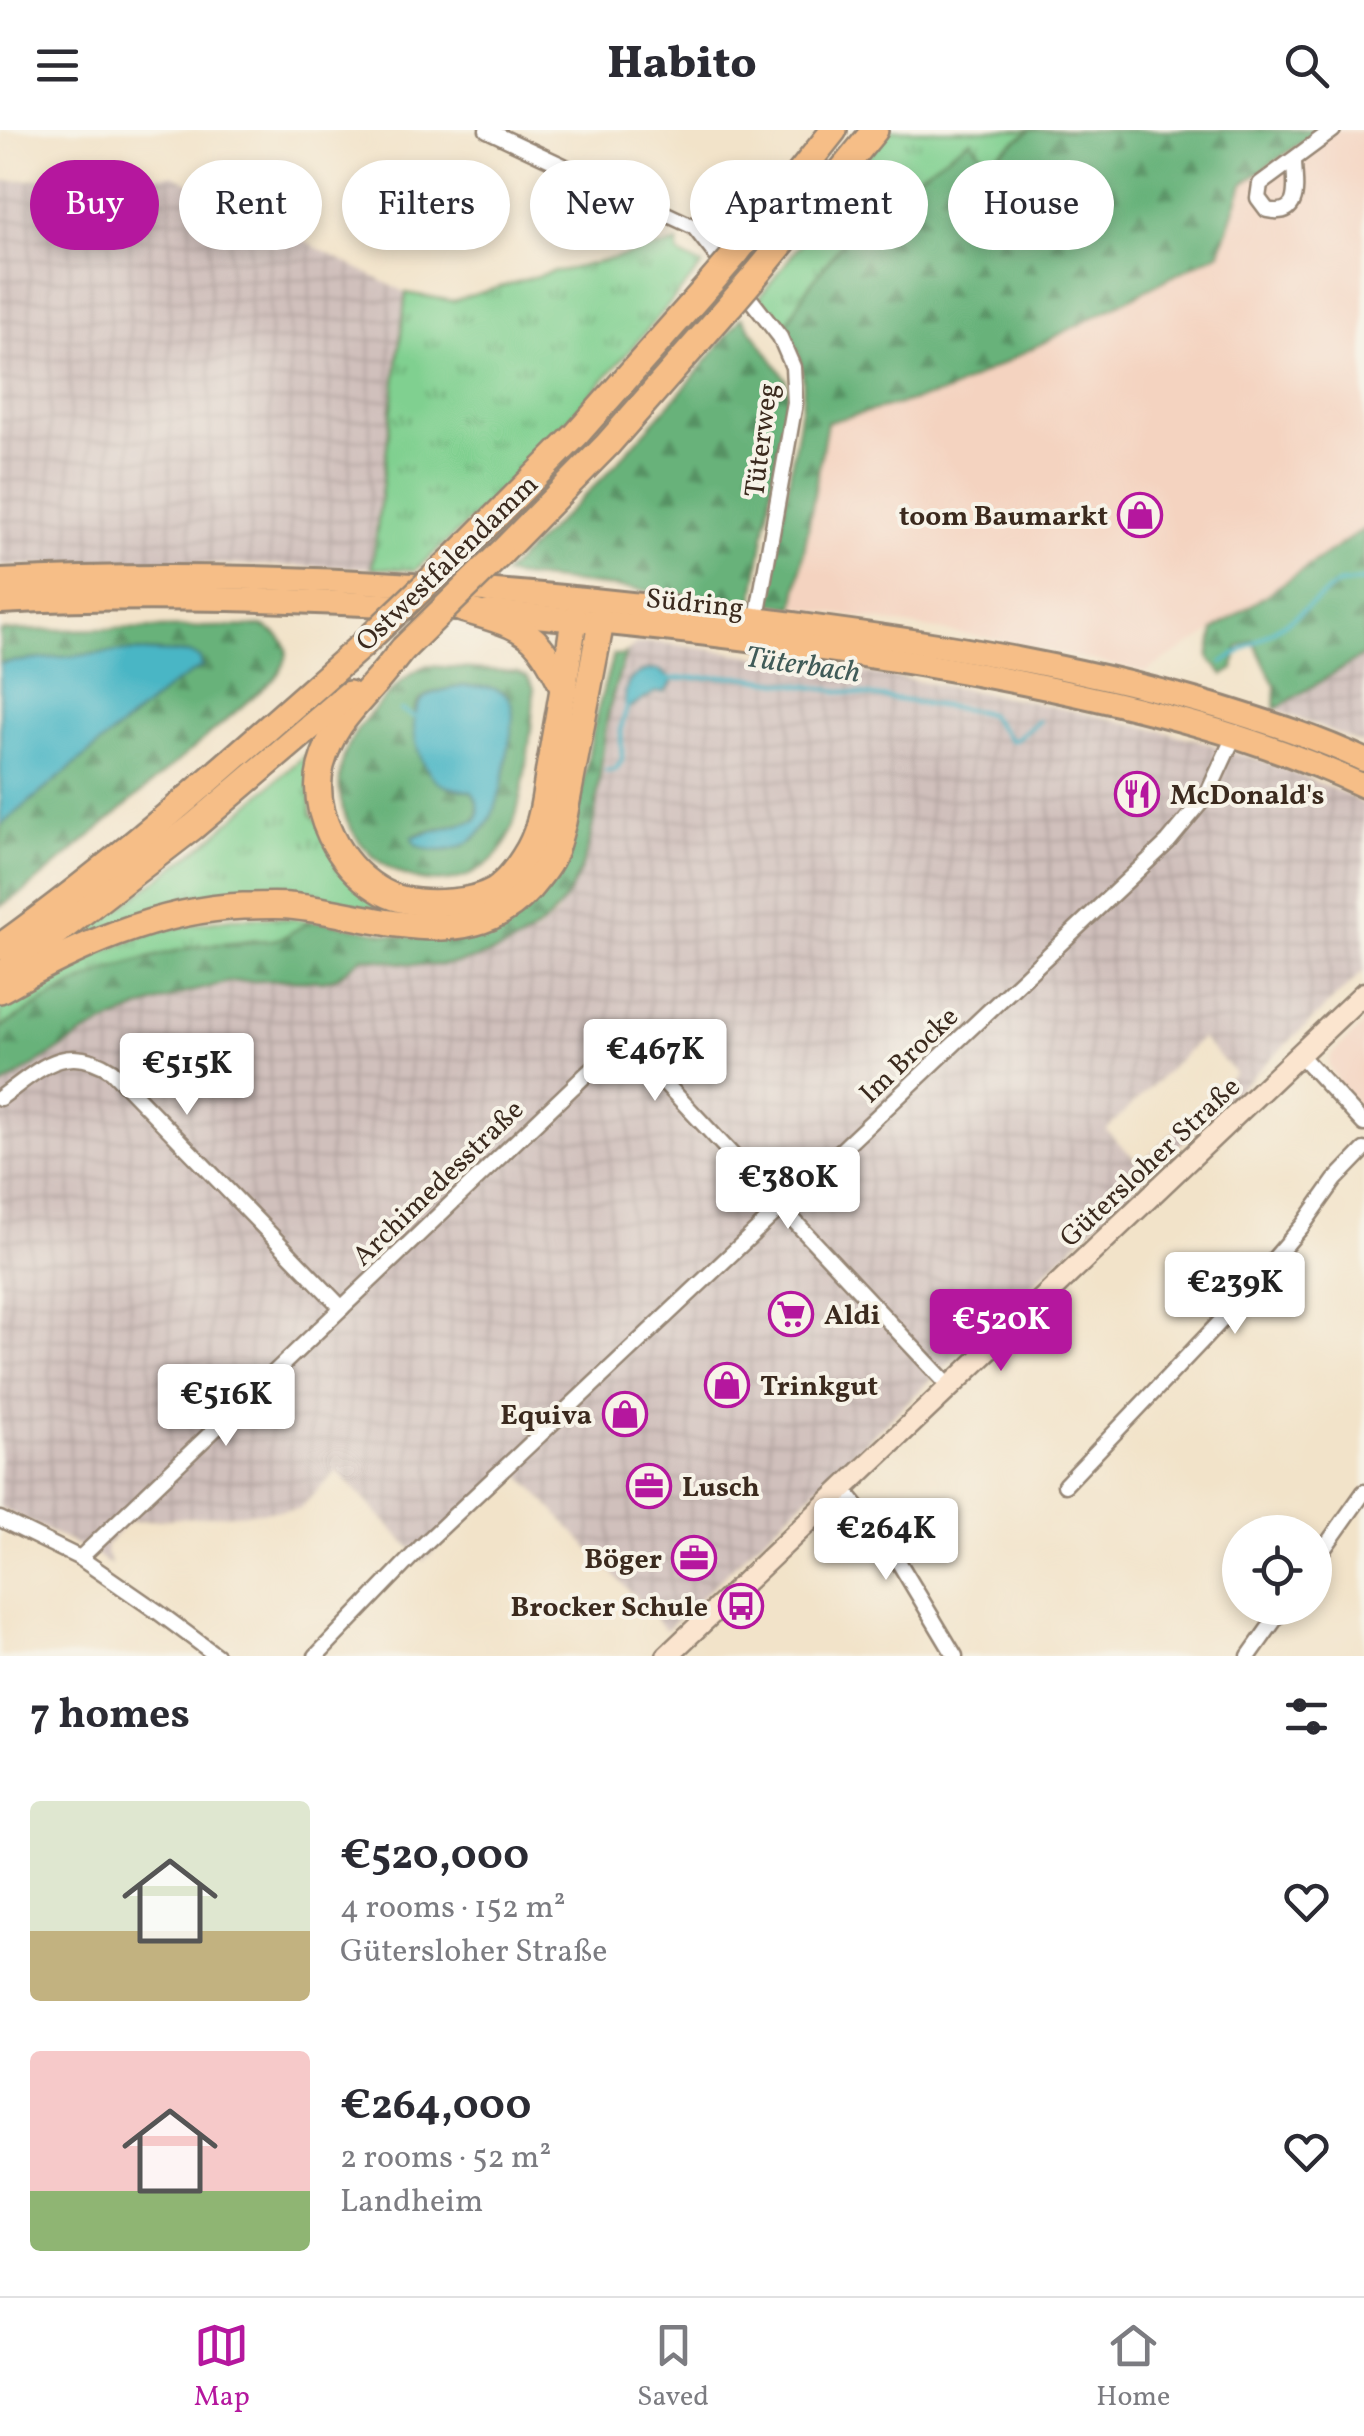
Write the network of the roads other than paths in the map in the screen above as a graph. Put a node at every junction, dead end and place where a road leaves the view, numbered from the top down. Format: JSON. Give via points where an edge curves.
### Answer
{"nodes":[{"id":1,"x":487,"y":130,"type":"edge"},
{"id":2,"x":834,"y":130,"type":"edge"},
{"id":3,"x":875,"y":130,"type":"edge"},
{"id":4,"x":1333,"y":130,"type":"edge"},
{"id":5,"x":1294,"y":160,"type":"dead end"},
{"id":6,"x":0,"y":581,"type":"edge"},
{"id":7,"x":0,"y":602,"type":"edge"},
{"id":8,"x":462,"y":609,"type":"junction"},
{"id":9,"x":588,"y":614,"type":"junction"},
{"id":10,"x":757,"y":618,"type":"junction"},
{"id":11,"x":403,"y":649,"type":"junction"},
{"id":12,"x":564,"y":689,"type":"junction"},
{"id":13,"x":1239,"y":725,"type":"junction"},
{"id":14,"x":1364,"y":760,"type":"edge"},
{"id":15,"x":1364,"y":786,"type":"edge"},
{"id":16,"x":68,"y":896,"type":"junction"},
{"id":17,"x":0,"y":928,"type":"edge"},
{"id":18,"x":0,"y":947,"type":"edge"},
{"id":19,"x":0,"y":976,"type":"edge"},
{"id":20,"x":0,"y":990,"type":"edge"},
{"id":21,"x":1364,"y":993,"type":"edge"},
{"id":22,"x":1300,"y":1055,"type":"junction"},
{"id":23,"x":0,"y":1098,"type":"edge"},
{"id":24,"x":1364,"y":1124,"type":"edge"},
{"id":25,"x":1364,"y":1150,"type":"edge"},
{"id":26,"x":781,"y":1208,"type":"junction"},
{"id":27,"x":342,"y":1308,"type":"junction"},
{"id":28,"x":950,"y":1387,"type":"junction"},
{"id":29,"x":1065,"y":1485,"type":"dead end"},
{"id":30,"x":843,"y":1489,"type":"junction"},
{"id":31,"x":1364,"y":1492,"type":"edge"},
{"id":32,"x":0,"y":1518,"type":"edge"},
{"id":33,"x":1332,"y":1538,"type":"edge"},
{"id":34,"x":80,"y":1558,"type":"junction"},
{"id":35,"x":1271,"y":1625,"type":"edge"},
{"id":36,"x":217,"y":1656,"type":"edge"},
{"id":37,"x":316,"y":1656,"type":"edge"},
{"id":38,"x":667,"y":1656,"type":"edge"},
{"id":39,"x":955,"y":1656,"type":"edge"},
{"id":40,"x":1249,"y":1656,"type":"edge"}],
"edges":[{"from":1,"to":10,"type":"street","name":"Tüterweg","via":[[694,227],[780,337],[793,367],[795,404]]},
{"from":2,"to":16,"type":"highway","name":"Ostwestfalendamm","bridge":true,"via":[[576,435],[460,552],[232,759]]},
{"from":3,"to":11,"type":"highway","name":"Ostwestfalendamm","bridge":true,"via":[[607,446]]},
{"from":4,"to":5,"type":"street"},
{"from":6,"to":9,"type":"main road","name":"Südring","via":[[239,578],[454,587]]},
{"from":7,"to":8,"type":"main road","name":"Südring","via":[[240,599]]},
{"from":8,"to":9,"type":"main road","name":"Südring"},
{"from":8,"to":12,"type":"highway","via":[[536,642]]},
{"from":9,"to":10,"type":"main road","name":"Südring"},
{"from":9,"to":12,"type":"highway"},
{"from":9,"to":13,"type":"main road","name":"Südring","via":[[935,666],[1202,725]]},
{"from":9,"to":20,"type":"highway","via":[[554,854],[523,896],[501,913],[444,928],[290,906],[196,912],[132,927]]},
{"from":10,"to":13,"type":"main road","name":"Südring","via":[[991,653],[1153,689]]},
{"from":11,"to":12,"type":"highway","via":[[339,725],[319,792],[338,849],[355,871],[395,897],[428,904],[464,901],[494,890],[514,870],[531,846],[541,813]]},
{"from":11,"to":19,"type":"highway","name":"Ostwestfalendamm","via":[[193,827]]},
{"from":13,"to":14,"type":"main road","name":"Südring","via":[[1318,740]]},
{"from":13,"to":15,"type":"main road","name":"Südring"},
{"from":13,"to":26,"type":"street","name":"Im Brocke","via":[[1207,795],[1178,832]]},
{"from":16,"to":17,"type":"highway"},
{"from":16,"to":18,"type":"highway","name":"Ostwestfalendamm"},
{"from":21,"to":22,"type":"street","name":"Gütersloher Straße"},
{"from":22,"to":24,"type":"street"},
{"from":22,"to":28,"type":"street","name":"Gütersloher Straße"},
{"from":23,"to":27,"type":"street","via":[[68,1057],[94,1060],[112,1071]]},
{"from":25,"to":29,"type":"street","via":[[1220,1322]]},
{"from":26,"to":27,"type":"street","name":"Archimedesstraße","via":[[648,1065],[631,1054],[614,1054]]},
{"from":26,"to":28,"type":"street","name":"Archimedesstraße"},
{"from":26,"to":37,"type":"street","name":"Im Brocke"},
{"from":27,"to":34,"type":"street"},
{"from":28,"to":30,"type":"street","name":"Gütersloher Straße"},
{"from":30,"to":38,"type":"street","name":"Gütersloher Straße"},
{"from":30,"to":39,"type":"street","via":[[886,1541]]},
{"from":31,"to":33,"type":"street"},
{"from":32,"to":34,"type":"street"},
{"from":34,"to":36,"type":"street"},
{"from":35,"to":40,"type":"street"}]}
